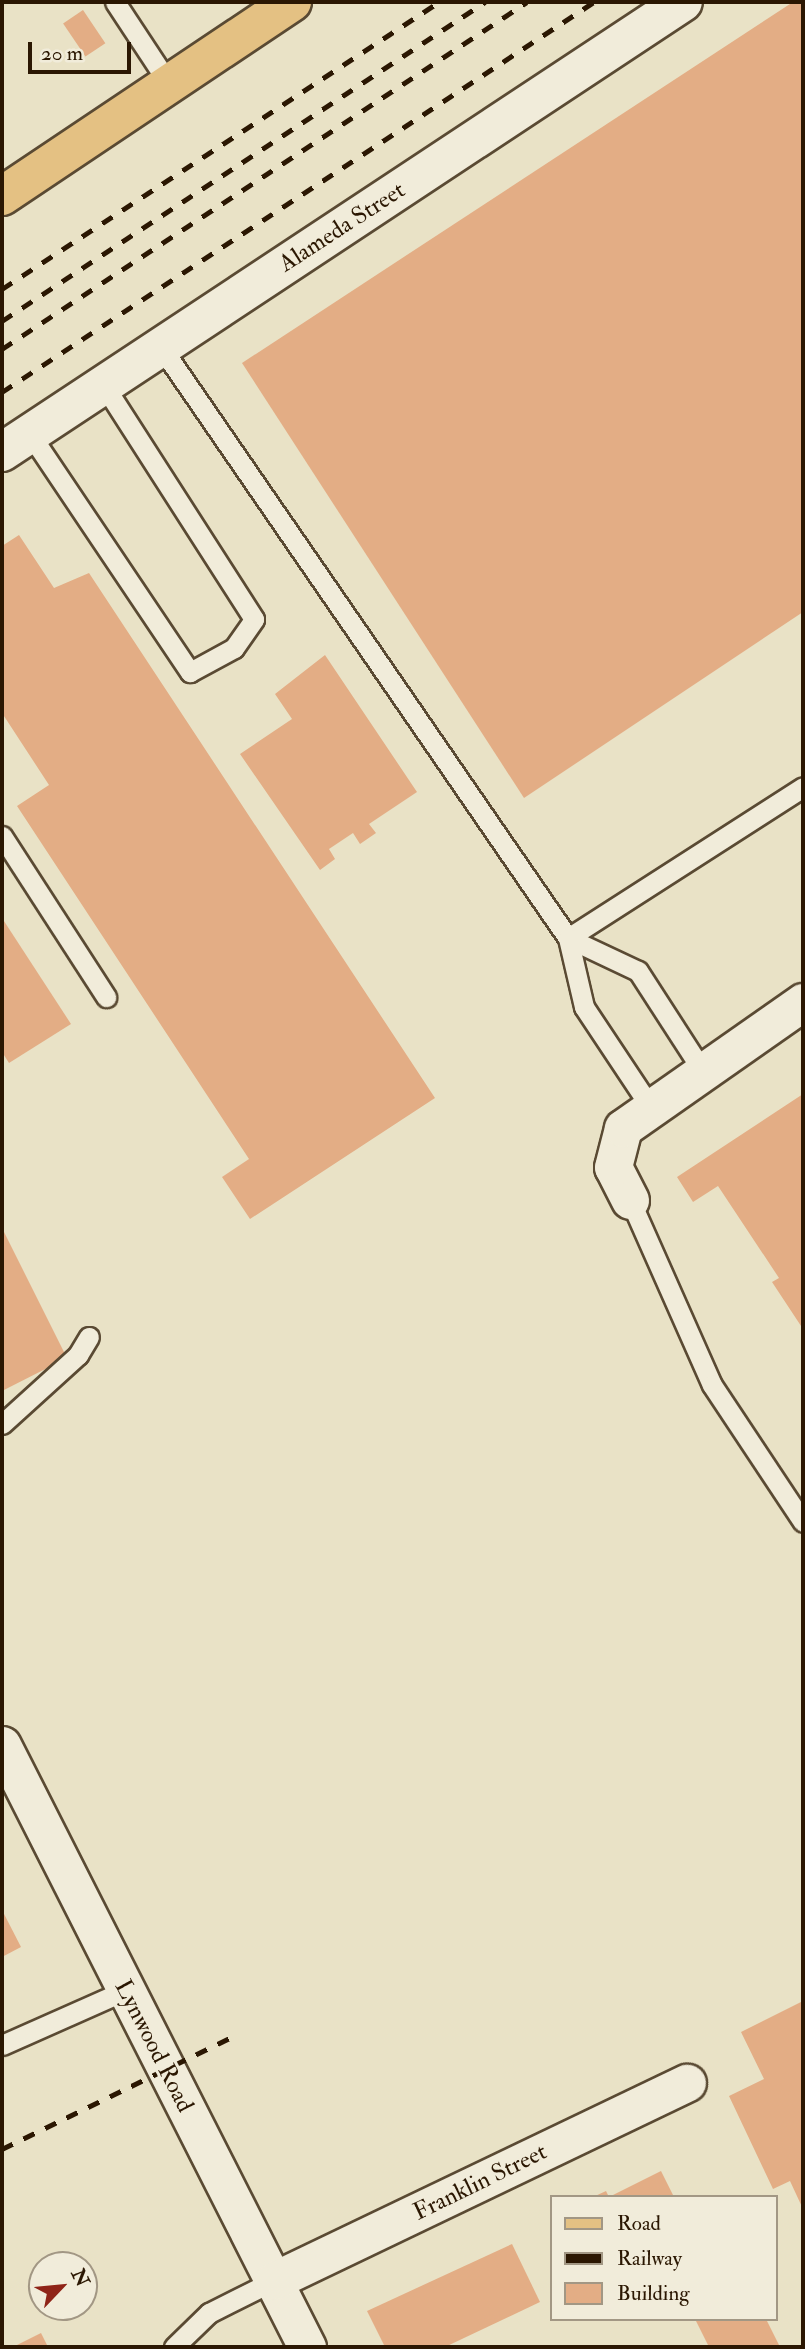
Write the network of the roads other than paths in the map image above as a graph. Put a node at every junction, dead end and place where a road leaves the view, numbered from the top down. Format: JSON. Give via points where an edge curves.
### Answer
{"nodes":[{"id":1,"x":115,"y":2,"type":"edge"},
{"id":2,"x":292,"y":2,"type":"edge"},
{"id":3,"x":683,"y":2,"type":"edge"},
{"id":4,"x":169,"y":84,"type":"junction"},
{"id":5,"x":2,"y":195,"type":"edge"},
{"id":6,"x":160,"y":347,"type":"junction"},
{"id":7,"x":104,"y":385,"type":"junction"},
{"id":8,"x":16,"y":443,"type":"edge"},
{"id":9,"x":803,"y":787,"type":"edge"},
{"id":10,"x":2,"y":836,"type":"edge"},
{"id":11,"x":568,"y":938,"type":"junction"},
{"id":12,"x":106,"y":997,"type":"dead end"},
{"id":13,"x":803,"y":1002,"type":"edge"},
{"id":14,"x":702,"y":1070,"type":"junction"},
{"id":15,"x":649,"y":1105,"type":"junction"},
{"id":16,"x":630,"y":1200,"type":"joint"},
{"id":17,"x":89,"y":1337,"type":"dead end"},
{"id":18,"x":2,"y":1424,"type":"edge"},
{"id":19,"x":803,"y":1522,"type":"edge"},
{"id":20,"x":2,"y":1745,"type":"edge"},
{"id":21,"x":126,"y":1990,"type":"junction"},
{"id":22,"x":2,"y":2045,"type":"edge"},
{"id":23,"x":687,"y":2084,"type":"dead end"},
{"id":24,"x":273,"y":2281,"type":"junction"},
{"id":25,"x":174,"y":2347,"type":"edge"},
{"id":26,"x":307,"y":2347,"type":"edge"}],
"edges":[{"from":1,"to":4,"type":"lane"},
{"from":2,"to":4,"type":"main road"},
{"from":3,"to":6,"type":"street","name":"Alameda Street"},
{"from":4,"to":5,"type":"main road"},
{"from":6,"to":7,"type":"street","name":"Alameda Street"},
{"from":6,"to":11,"type":"lane"},
{"from":7,"to":8,"type":"street","name":"Alameda Street"},
{"from":7,"to":8,"type":"lane","via":[[254,619],[234,648],[190,672]]},
{"from":9,"to":11,"type":"lane"},
{"from":10,"to":12,"type":"lane"},
{"from":11,"to":14,"type":"lane","via":[[638,971]]},
{"from":11,"to":15,"type":"lane","via":[[584,1007]]},
{"from":13,"to":14,"type":"street"},
{"from":14,"to":15,"type":"street"},
{"from":15,"to":16,"type":"street","via":[[623,1128],[612,1152],[615,1175]]},
{"from":16,"to":19,"type":"lane","via":[[712,1385]]},
{"from":17,"to":18,"type":"lane","via":[[78,1355]]},
{"from":20,"to":21,"type":"street","name":"Lynwood Road"},
{"from":21,"to":22,"type":"lane"},
{"from":21,"to":24,"type":"street","name":"Lynwood Road"},
{"from":23,"to":24,"type":"street","name":"Franklin Street"},
{"from":24,"to":25,"type":"lane","via":[[209,2313]]},
{"from":24,"to":26,"type":"street","name":"Lynwood Road"}]}
